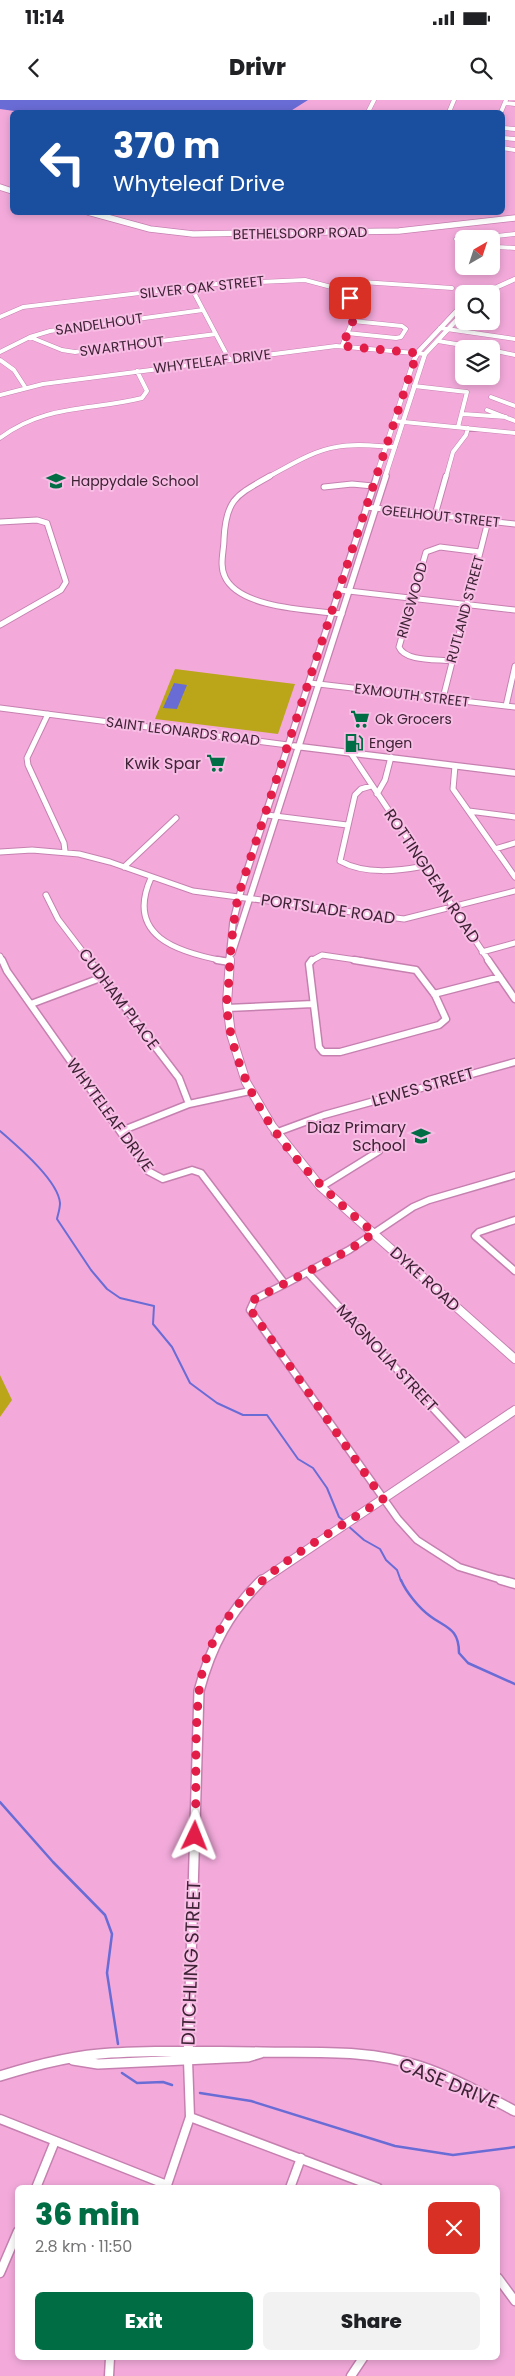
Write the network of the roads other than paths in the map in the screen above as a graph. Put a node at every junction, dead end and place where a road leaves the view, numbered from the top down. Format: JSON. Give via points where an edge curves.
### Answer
{"nodes":[{"id":1,"x":505,"y":102,"type":"edge"},
{"id":2,"x":515,"y":104,"type":"edge"},
{"id":3,"x":99,"y":215,"type":"edge"},
{"id":4,"x":515,"y":218,"type":"edge"},
{"id":5,"x":515,"y":234,"type":"edge"},
{"id":6,"x":500,"y":237,"type":"edge"},
{"id":7,"x":500,"y":247,"type":"edge"},
{"id":8,"x":515,"y":248,"type":"edge"},
{"id":9,"x":515,"y":279,"type":"edge"},
{"id":10,"x":515,"y":284,"type":"edge"},
{"id":11,"x":500,"y":286,"type":"edge"},
{"id":12,"x":191,"y":287,"type":"junction"},
{"id":13,"x":452,"y":288,"type":"dead end"},
{"id":14,"x":500,"y":290,"type":"edge"},
{"id":15,"x":340,"y":291,"type":"junction"},
{"id":16,"x":203,"y":310,"type":"junction"},
{"id":17,"x":455,"y":312,"type":"edge"},
{"id":18,"x":0,"y":317,"type":"edge"},
{"id":19,"x":353,"y":321,"type":"junction"},
{"id":20,"x":455,"y":322,"type":"edge"},
{"id":21,"x":440,"y":328,"type":"junction"},
{"id":22,"x":448,"y":329,"type":"junction"},
{"id":23,"x":216,"y":334,"type":"junction"},
{"id":24,"x":347,"y":334,"type":"junction"},
{"id":25,"x":30,"y":337,"type":"junction"},
{"id":26,"x":515,"y":339,"type":"edge"},
{"id":27,"x":438,"y":341,"type":"junction"},
{"id":28,"x":455,"y":344,"type":"edge"},
{"id":29,"x":342,"y":346,"type":"junction"},
{"id":30,"x":0,"y":352,"type":"edge"},
{"id":31,"x":500,"y":352,"type":"edge"},
{"id":32,"x":417,"y":353,"type":"junction"},
{"id":33,"x":425,"y":354,"type":"junction"},
{"id":34,"x":515,"y":355,"type":"edge"},
{"id":35,"x":229,"y":359,"type":"junction"},
{"id":36,"x":0,"y":360,"type":"edge"},
{"id":37,"x":137,"y":371,"type":"junction"},
{"id":38,"x":414,"y":386,"type":"junction"},
{"id":39,"x":25,"y":387,"type":"junction"},
{"id":40,"x":0,"y":395,"type":"edge"},
{"id":41,"x":491,"y":396,"type":"dead end"},
{"id":42,"x":515,"y":406,"type":"edge"},
{"id":43,"x":487,"y":410,"type":"dead end"},
{"id":44,"x":463,"y":414,"type":"junction"},
{"id":45,"x":506,"y":417,"type":"junction"},
{"id":46,"x":394,"y":421,"type":"junction"},
{"id":47,"x":515,"y":421,"type":"edge"},
{"id":48,"x":402,"y":422,"type":"junction"},
{"id":49,"x":458,"y":427,"type":"junction"},
{"id":50,"x":468,"y":428,"type":"junction"},
{"id":51,"x":515,"y":433,"type":"edge"},
{"id":52,"x":0,"y":438,"type":"edge"},
{"id":53,"x":386,"y":447,"type":"junction"},
{"id":54,"x":395,"y":448,"type":"junction"},
{"id":55,"x":334,"y":486,"type":"junction"},
{"id":56,"x":373,"y":486,"type":"junction"},
{"id":57,"x":324,"y":488,"type":"dead end"},
{"id":58,"x":338,"y":491,"type":"dead end"},
{"id":59,"x":366,"y":507,"type":"junction"},
{"id":60,"x":376,"y":509,"type":"junction"},
{"id":61,"x":435,"y":515,"type":"junction"},
{"id":62,"x":488,"y":521,"type":"junction"},
{"id":63,"x":0,"y":522,"type":"edge"},
{"id":64,"x":515,"y":524,"type":"edge"},
{"id":65,"x":480,"y":552,"type":"junction"},
{"id":66,"x":340,"y":590,"type":"junction"},
{"id":67,"x":349,"y":591,"type":"junction"},
{"id":68,"x":413,"y":598,"type":"junction"},
{"id":69,"x":467,"y":604,"type":"junction"},
{"id":70,"x":515,"y":610,"type":"edge"},
{"id":71,"x":332,"y":613,"type":"junction"},
{"id":72,"x":342,"y":614,"type":"junction"},
{"id":73,"x":0,"y":625,"type":"edge"},
{"id":74,"x":452,"y":661,"type":"junction"},
{"id":75,"x":515,"y":668,"type":"edge"},
{"id":76,"x":310,"y":683,"type":"junction"},
{"id":77,"x":319,"y":684,"type":"junction"},
{"id":78,"x":443,"y":698,"type":"junction"},
{"id":79,"x":506,"y":706,"type":"junction"},
{"id":80,"x":515,"y":707,"type":"edge"},
{"id":81,"x":0,"y":708,"type":"edge"},
{"id":82,"x":48,"y":714,"type":"junction"},
{"id":83,"x":288,"y":745,"type":"junction"},
{"id":84,"x":298,"y":746,"type":"junction"},
{"id":85,"x":350,"y":752,"type":"junction"},
{"id":86,"x":391,"y":757,"type":"junction"},
{"id":87,"x":456,"y":766,"type":"junction"},
{"id":88,"x":515,"y":773,"type":"edge"},
{"id":89,"x":371,"y":786,"type":"junction"},
{"id":90,"x":377,"y":794,"type":"junction"},
{"id":91,"x":468,"y":811,"type":"junction"},
{"id":92,"x":267,"y":815,"type":"junction"},
{"id":93,"x":277,"y":817,"type":"junction"},
{"id":94,"x":515,"y":817,"type":"edge"},
{"id":95,"x":176,"y":818,"type":"dead end"},
{"id":96,"x":347,"y":824,"type":"junction"},
{"id":97,"x":515,"y":843,"type":"edge"},
{"id":98,"x":495,"y":849,"type":"junction"},
{"id":99,"x":64,"y":851,"type":"junction"},
{"id":100,"x":0,"y":852,"type":"edge"},
{"id":101,"x":425,"y":866,"type":"junction"},
{"id":102,"x":124,"y":867,"type":"junction"},
{"id":103,"x":515,"y":877,"type":"edge"},
{"id":104,"x":151,"y":878,"type":"junction"},
{"id":105,"x":515,"y":891,"type":"edge"},
{"id":106,"x":46,"y":895,"type":"dead end"},
{"id":107,"x":238,"y":896,"type":"junction"},
{"id":108,"x":251,"y":898,"type":"junction"},
{"id":109,"x":452,"y":907,"type":"junction"},
{"id":110,"x":515,"y":943,"type":"edge"},
{"id":111,"x":482,"y":952,"type":"junction"},
{"id":112,"x":0,"y":956,"type":"edge"},
{"id":113,"x":230,"y":962,"type":"junction"},
{"id":114,"x":103,"y":977,"type":"junction"},
{"id":115,"x":500,"y":977,"type":"junction"},
{"id":116,"x":434,"y":994,"type":"junction"},
{"id":117,"x":515,"y":999,"type":"edge"},
{"id":118,"x":31,"y":1004,"type":"junction"},
{"id":119,"x":313,"y":1004,"type":"junction"},
{"id":120,"x":227,"y":1008,"type":"junction"},
{"id":121,"x":515,"y":1062,"type":"edge"},
{"id":122,"x":250,"y":1091,"type":"junction"},
{"id":123,"x":188,"y":1104,"type":"junction"},
{"id":124,"x":121,"y":1131,"type":"junction"},
{"id":125,"x":275,"y":1133,"type":"junction"},
{"id":126,"x":379,"y":1151,"type":"dead end"},
{"id":127,"x":515,"y":1175,"type":"edge"},
{"id":128,"x":321,"y":1187,"type":"junction"},
{"id":129,"x":515,"y":1220,"type":"edge"},
{"id":130,"x":374,"y":1233,"type":"junction"},
{"id":131,"x":515,"y":1271,"type":"edge"},
{"id":132,"x":308,"y":1273,"type":"junction"},
{"id":133,"x":285,"y":1284,"type":"junction"},
{"id":134,"x":515,"y":1360,"type":"edge"},
{"id":135,"x":515,"y":1410,"type":"edge"},
{"id":136,"x":465,"y":1444,"type":"junction"},
{"id":137,"x":383,"y":1499,"type":"junction"},
{"id":138,"x":515,"y":1584,"type":"edge"},
{"id":139,"x":188,"y":2055,"type":"junction"},
{"id":140,"x":0,"y":2076,"type":"edge"},
{"id":141,"x":515,"y":2111,"type":"edge"},
{"id":142,"x":190,"y":2117,"type":"junction"},
{"id":143,"x":0,"y":2120,"type":"edge"},
{"id":144,"x":55,"y":2141,"type":"junction"},
{"id":145,"x":301,"y":2158,"type":"junction"},
{"id":146,"x":37,"y":2185,"type":"edge"},
{"id":147,"x":164,"y":2185,"type":"edge"},
{"id":148,"x":166,"y":2185,"type":"edge"},
{"id":149,"x":291,"y":2185,"type":"edge"},
{"id":150,"x":370,"y":2185,"type":"edge"},
{"id":151,"x":15,"y":2238,"type":"edge"},
{"id":152,"x":0,"y":2273,"type":"edge"},
{"id":153,"x":500,"y":2281,"type":"edge"},
{"id":154,"x":515,"y":2301,"type":"edge"},
{"id":155,"x":110,"y":2360,"type":"edge"},
{"id":156,"x":362,"y":2360,"type":"edge"},
{"id":157,"x":109,"y":2376,"type":"edge"},
{"id":158,"x":351,"y":2376,"type":"edge"}],
"edges":[{"from":1,"to":2,"type":"street"},
{"from":3,"to":4,"type":"main road","name":"BETHELSDORP ROAD","via":[[150,229],[193,234],[392,232]]},
{"from":5,"to":6,"type":"street"},
{"from":7,"to":8,"type":"street"},
{"from":9,"to":11,"type":"street"},
{"from":10,"to":14,"type":"street"},
{"from":12,"to":15,"type":"street","name":"SILVER OAK STREET","via":[[294,279]]},
{"from":12,"to":16,"type":"street"},
{"from":12,"to":18,"type":"street","name":"SILVER OAK STREET","via":[[23,307]]},
{"from":13,"to":15,"type":"street","via":[[362,282]]},
{"from":15,"to":19,"type":"street","via":[[350,298],[355,307]]},
{"from":16,"to":23,"type":"street"},
{"from":16,"to":25,"type":"street","name":"SANDELHOUT","via":[[84,325]]},
{"from":17,"to":21,"type":"street","name":"DYKE ROAD"},
{"from":19,"to":24,"type":"street"},
{"from":19,"to":24,"type":"street","via":[[406,329],[401,337],[396,338]]},
{"from":20,"to":22,"type":"street","name":"DYKE ROAD"},
{"from":21,"to":22,"type":"street"},
{"from":21,"to":32,"type":"street","name":"DYKE ROAD"},
{"from":22,"to":26,"type":"street"},
{"from":22,"to":27,"type":"street","name":"DYKE ROAD"},
{"from":23,"to":25,"type":"street","name":"SWARTHOUT","via":[[75,352]]},
{"from":23,"to":35,"type":"street"},
{"from":24,"to":29,"type":"street"},
{"from":25,"to":30,"type":"street","name":"SANDELHOUT"},
{"from":27,"to":28,"type":"street"},
{"from":27,"to":33,"type":"street","name":"DYKE ROAD"},
{"from":29,"to":32,"type":"street","name":"WHYTELEAF DRIVE"},
{"from":29,"to":35,"type":"street","name":"WHYTELEAF DRIVE"},
{"from":31,"to":34,"type":"street"},
{"from":32,"to":33,"type":"street","name":"WHYTELEAF DRIVE"},
{"from":32,"to":46,"type":"street","name":"DYKE ROAD"},
{"from":33,"to":38,"type":"street","name":"DYKE ROAD"},
{"from":35,"to":37,"type":"street","name":"WHYTELEAF DRIVE"},
{"from":36,"to":39,"type":"street","via":[[14,370]]},
{"from":37,"to":39,"type":"street","name":"WHYTELEAF DRIVE"},
{"from":37,"to":52,"type":"street","via":[[147,391],[142,398],[42,414],[14,426]]},
{"from":38,"to":44,"type":"street","via":[[466,392]]},
{"from":38,"to":48,"type":"street","name":"DYKE ROAD"},
{"from":39,"to":40,"type":"street","name":"WHYTELEAF DRIVE"},
{"from":41,"to":42,"type":"street"},
{"from":43,"to":45,"type":"street"},
{"from":44,"to":45,"type":"street"},
{"from":44,"to":49,"type":"street"},
{"from":45,"to":47,"type":"street"},
{"from":46,"to":48,"type":"street"},
{"from":46,"to":53,"type":"street","name":"DYKE ROAD"},
{"from":48,"to":49,"type":"street"},
{"from":48,"to":54,"type":"street","name":"DYKE ROAD"},
{"from":49,"to":50,"type":"street"},
{"from":50,"to":51,"type":"street"},
{"from":50,"to":61,"type":"street","via":[[453,452]]},
{"from":53,"to":54,"type":"street"},
{"from":53,"to":56,"type":"street","name":"DYKE ROAD"},
{"from":53,"to":71,"type":"street","via":[[348,445],[318,451],[239,494],[228,506],[221,563],[231,586],[262,602]]},
{"from":54,"to":60,"type":"street","name":"DYKE ROAD"},
{"from":55,"to":56,"type":"street"},
{"from":55,"to":57,"type":"street"},
{"from":55,"to":58,"type":"street"},
{"from":56,"to":59,"type":"street","name":"DYKE ROAD"},
{"from":59,"to":60,"type":"street","name":"GEELHOUT STREET"},
{"from":59,"to":66,"type":"street","name":"DYKE ROAD"},
{"from":60,"to":61,"type":"street","name":"GEELHOUT STREET"},
{"from":60,"to":67,"type":"street","name":"DYKE ROAD"},
{"from":61,"to":62,"type":"street","name":"GEELHOUT STREET"},
{"from":62,"to":64,"type":"street","name":"GEELHOUT STREET"},
{"from":62,"to":65,"type":"street","name":"RUTLAND STREET"},
{"from":63,"to":73,"type":"street","via":[[38,520],[47,523],[66,582],[61,590]]},
{"from":65,"to":68,"type":"street","name":"RINGWOOD","via":[[440,547],[429,549]]},
{"from":65,"to":69,"type":"street","name":"RUTLAND STREET"},
{"from":66,"to":67,"type":"street"},
{"from":66,"to":71,"type":"street","name":"DYKE ROAD"},
{"from":67,"to":68,"type":"street"},
{"from":67,"to":72,"type":"street","name":"DYKE ROAD"},
{"from":68,"to":69,"type":"street"},
{"from":68,"to":74,"type":"street","name":"RINGWOOD","via":[[399,649],[408,656]]},
{"from":69,"to":70,"type":"street"},
{"from":69,"to":74,"type":"street","name":"RUTLAND STREET"},
{"from":71,"to":72,"type":"street"},
{"from":71,"to":76,"type":"street","name":"DYKE ROAD"},
{"from":72,"to":77,"type":"street","name":"DYKE ROAD"},
{"from":74,"to":78,"type":"street","name":"RUTLAND STREET"},
{"from":75,"to":79,"type":"street"},
{"from":76,"to":77,"type":"street","name":"EXMOUTH STREET"},
{"from":76,"to":83,"type":"street","name":"DYKE ROAD"},
{"from":77,"to":78,"type":"street","name":"EXMOUTH STREET"},
{"from":77,"to":84,"type":"street","name":"DYKE ROAD"},
{"from":78,"to":79,"type":"street","name":"EXMOUTH STREET"},
{"from":79,"to":80,"type":"street","name":"EXMOUTH STREET"},
{"from":81,"to":82,"type":"street","name":"SAINT LEONARDS ROAD"},
{"from":82,"to":83,"type":"street","name":"SAINT LEONARDS ROAD"},
{"from":82,"to":99,"type":"street","via":[[27,761],[64,843]]},
{"from":83,"to":84,"type":"street","name":"SAINT LEONARDS ROAD"},
{"from":83,"to":92,"type":"street","name":"DYKE ROAD"},
{"from":84,"to":85,"type":"street","name":"SAINT LEONARDS ROAD"},
{"from":84,"to":93,"type":"street","name":"DYKE ROAD"},
{"from":85,"to":86,"type":"street","name":"SAINT LEONARDS ROAD"},
{"from":85,"to":89,"type":"street","name":"ROTTINGDEAN ROAD"},
{"from":86,"to":87,"type":"street","name":"SAINT LEONARDS ROAD"},
{"from":86,"to":90,"type":"street","via":[[385,780]]},
{"from":87,"to":88,"type":"street","name":"SAINT LEONARDS ROAD"},
{"from":87,"to":91,"type":"street","via":[[452,786]]},
{"from":89,"to":90,"type":"street","name":"ROTTINGDEAN ROAD"},
{"from":89,"to":96,"type":"street","via":[[357,792]]},
{"from":90,"to":101,"type":"street","name":"ROTTINGDEAN ROAD"},
{"from":91,"to":94,"type":"street"},
{"from":91,"to":98,"type":"street"},
{"from":92,"to":93,"type":"street"},
{"from":92,"to":107,"type":"street","name":"DYKE ROAD"},
{"from":93,"to":96,"type":"street"},
{"from":93,"to":108,"type":"street","name":"DYKE ROAD"},
{"from":95,"to":102,"type":"street"},
{"from":96,"to":101,"type":"street","via":[[339,859],[345,865],[390,871]]},
{"from":97,"to":98,"type":"street"},
{"from":98,"to":103,"type":"street"},
{"from":99,"to":100,"type":"street","name":"PORTSLADE ROAD"},
{"from":99,"to":102,"type":"street","name":"PORTSLADE ROAD"},
{"from":101,"to":109,"type":"street","name":"ROTTINGDEAN ROAD"},
{"from":102,"to":104,"type":"street","name":"PORTSLADE ROAD"},
{"from":104,"to":107,"type":"street","name":"PORTSLADE ROAD","via":[[181,888]]},
{"from":104,"to":113,"type":"street","via":[[143,909],[157,935],[192,955]]},
{"from":105,"to":109,"type":"street"},
{"from":106,"to":114,"type":"street","name":"CUDHAM PLACE","via":[[58,919]]},
{"from":107,"to":108,"type":"street","name":"PORTSLADE ROAD"},
{"from":107,"to":113,"type":"street","name":"DYKE ROAD","via":[[231,932]]},
{"from":108,"to":109,"type":"street","name":"PORTSLADE ROAD","via":[[404,919]]},
{"from":108,"to":113,"type":"street","name":"DYKE ROAD"},
{"from":109,"to":111,"type":"street","name":"ROTTINGDEAN ROAD"},
{"from":110,"to":111,"type":"street"},
{"from":111,"to":115,"type":"street","name":"ROTTINGDEAN ROAD"},
{"from":112,"to":118,"type":"street","name":"WHYTELEAF DRIVE"},
{"from":113,"to":120,"type":"street","name":"DYKE ROAD"},
{"from":114,"to":118,"type":"street"},
{"from":114,"to":123,"type":"street","name":"CUDHAM PLACE","via":[[179,1078]]},
{"from":115,"to":116,"type":"street"},
{"from":115,"to":117,"type":"street","name":"ROTTINGDEAN ROAD"},
{"from":116,"to":119,"type":"street","via":[[422,975],[413,968],[322,955],[313,958],[309,964]]},
{"from":116,"to":119,"type":"street","via":[[447,1015],[443,1024],[334,1053],[323,1052],[319,1047]]},
{"from":118,"to":124,"type":"street","name":"WHYTELEAF DRIVE"},
{"from":119,"to":120,"type":"street"},
{"from":120,"to":122,"type":"street","name":"DYKE ROAD","via":[[233,1042]]},
{"from":121,"to":125,"type":"street","name":"LEWES STREET","via":[[324,1115]]},
{"from":122,"to":123,"type":"street"},
{"from":122,"to":125,"type":"street","name":"DYKE ROAD"},
{"from":123,"to":124,"type":"street"},
{"from":124,"to":133,"type":"street","name":"WHYTELEAF DRIVE","via":[[154,1176],[166,1178],[192,1170],[204,1175]]},
{"from":125,"to":128,"type":"street","name":"DYKE ROAD"},
{"from":126,"to":128,"type":"street"},
{"from":127,"to":130,"type":"street","via":[[421,1203]]},
{"from":128,"to":130,"type":"street","name":"DYKE ROAD"},
{"from":129,"to":131,"type":"street","via":[[475,1236]]},
{"from":130,"to":132,"type":"street"},
{"from":130,"to":134,"type":"street","name":"DYKE ROAD"},
{"from":132,"to":133,"type":"street"},
{"from":132,"to":136,"type":"street","name":"MAGNOLIA STREET"},
{"from":133,"to":137,"type":"street","via":[[255,1299],[250,1310]]},
{"from":135,"to":136,"type":"street","name":"DITCHLING STREET"},
{"from":136,"to":137,"type":"street","name":"DITCHLING STREET"},
{"from":137,"to":138,"type":"street","via":[[398,1519],[430,1550],[476,1574]]},
{"from":137,"to":139,"type":"street","name":"DITCHLING STREET","via":[[268,1575],[237,1605],[217,1635],[203,1674],[199,1691]]},
{"from":139,"to":140,"type":"street","name":"CASE DRIVE","via":[[98,2064],[71,2060],[32,2066]]},
{"from":139,"to":141,"type":"street","name":"CASE DRIVE","via":[[248,2057],[263,2052],[326,2051],[373,2055],[461,2083]]},
{"from":139,"to":142,"type":"street","name":"DITCHLING STREET"},
{"from":142,"to":145,"type":"street"},
{"from":142,"to":148,"type":"street","name":"DITCHLING STREET"},
{"from":143,"to":144,"type":"street"},
{"from":144,"to":146,"type":"street"},
{"from":144,"to":147,"type":"street"},
{"from":145,"to":149,"type":"street"},
{"from":145,"to":150,"type":"street"},
{"from":151,"to":152,"type":"street"},
{"from":153,"to":154,"type":"street"},
{"from":155,"to":157,"type":"street"},
{"from":156,"to":158,"type":"street"}]}
